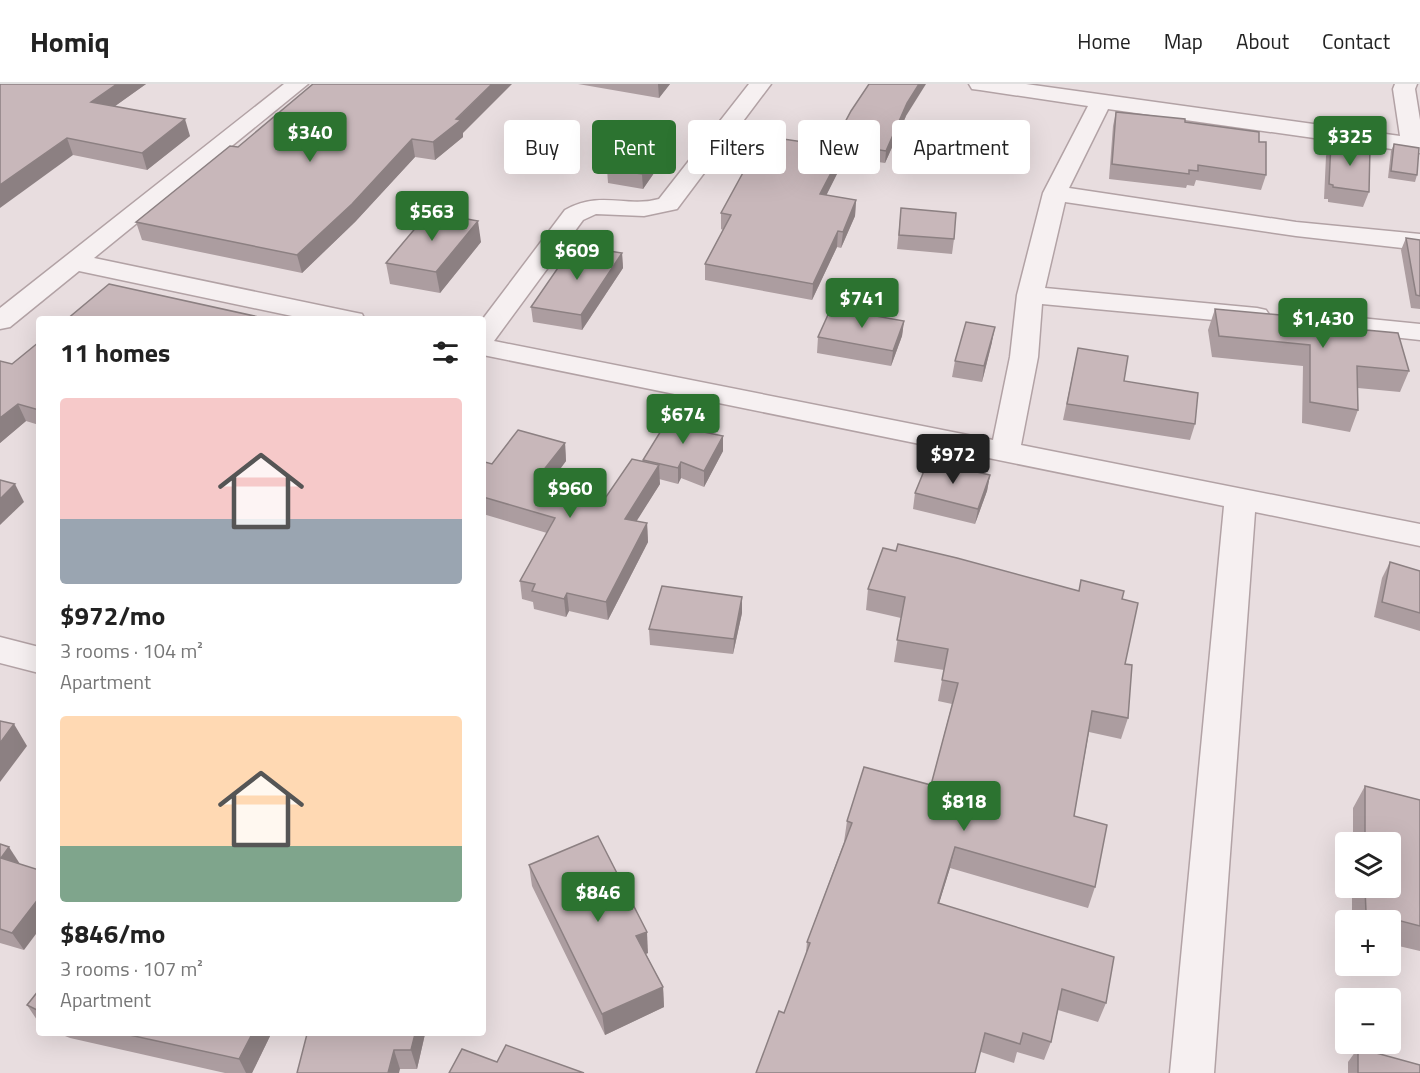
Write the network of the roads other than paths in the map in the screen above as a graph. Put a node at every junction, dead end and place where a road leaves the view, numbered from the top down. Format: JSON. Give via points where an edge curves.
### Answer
{"nodes":[{"id":1,"x":297,"y":84,"type":"edge"},
{"id":2,"x":760,"y":84,"type":"edge"},
{"id":3,"x":980,"y":84,"type":"edge"},
{"id":4,"x":1406,"y":84,"type":"edge"},
{"id":5,"x":1101,"y":101,"type":"junction"},
{"id":6,"x":1417,"y":145,"type":"edge"},
{"id":7,"x":1055,"y":193,"type":"junction"},
{"id":8,"x":1420,"y":242,"type":"edge"},
{"id":9,"x":75,"y":262,"type":"junction"},
{"id":10,"x":1030,"y":295,"type":"junction"},
{"id":11,"x":333,"y":316,"type":"edge"},
{"id":12,"x":0,"y":321,"type":"edge"},
{"id":13,"x":1420,"y":332,"type":"edge"},
{"id":14,"x":486,"y":333,"type":"edge"},
{"id":15,"x":486,"y":347,"type":"edge"},
{"id":16,"x":1005,"y":453,"type":"junction"},
{"id":17,"x":1240,"y":500,"type":"junction"},
{"id":18,"x":1420,"y":535,"type":"edge"},
{"id":19,"x":0,"y":650,"type":"edge"},
{"id":20,"x":36,"y":659,"type":"edge"},
{"id":21,"x":1192,"y":1073,"type":"edge"}],
"edges":[{"from":1,"to":9,"type":"street"},
{"from":2,"to":14,"type":"street","via":[[668,204],[642,210],[598,205],[574,215]]},
{"from":3,"to":5,"type":"street"},
{"from":4,"to":6,"type":"street"},
{"from":5,"to":6,"type":"street"},
{"from":5,"to":7,"type":"street"},
{"from":7,"to":8,"type":"street","via":[[1296,229]]},
{"from":7,"to":10,"type":"street"},
{"from":9,"to":11,"type":"street"},
{"from":9,"to":12,"type":"street"},
{"from":10,"to":13,"type":"street"},
{"from":10,"to":16,"type":"street","via":[[1024,357]]},
{"from":15,"to":16,"type":"street"},
{"from":16,"to":17,"type":"street"},
{"from":17,"to":18,"type":"street"},
{"from":17,"to":21,"type":"street"},
{"from":19,"to":20,"type":"street"}]}
